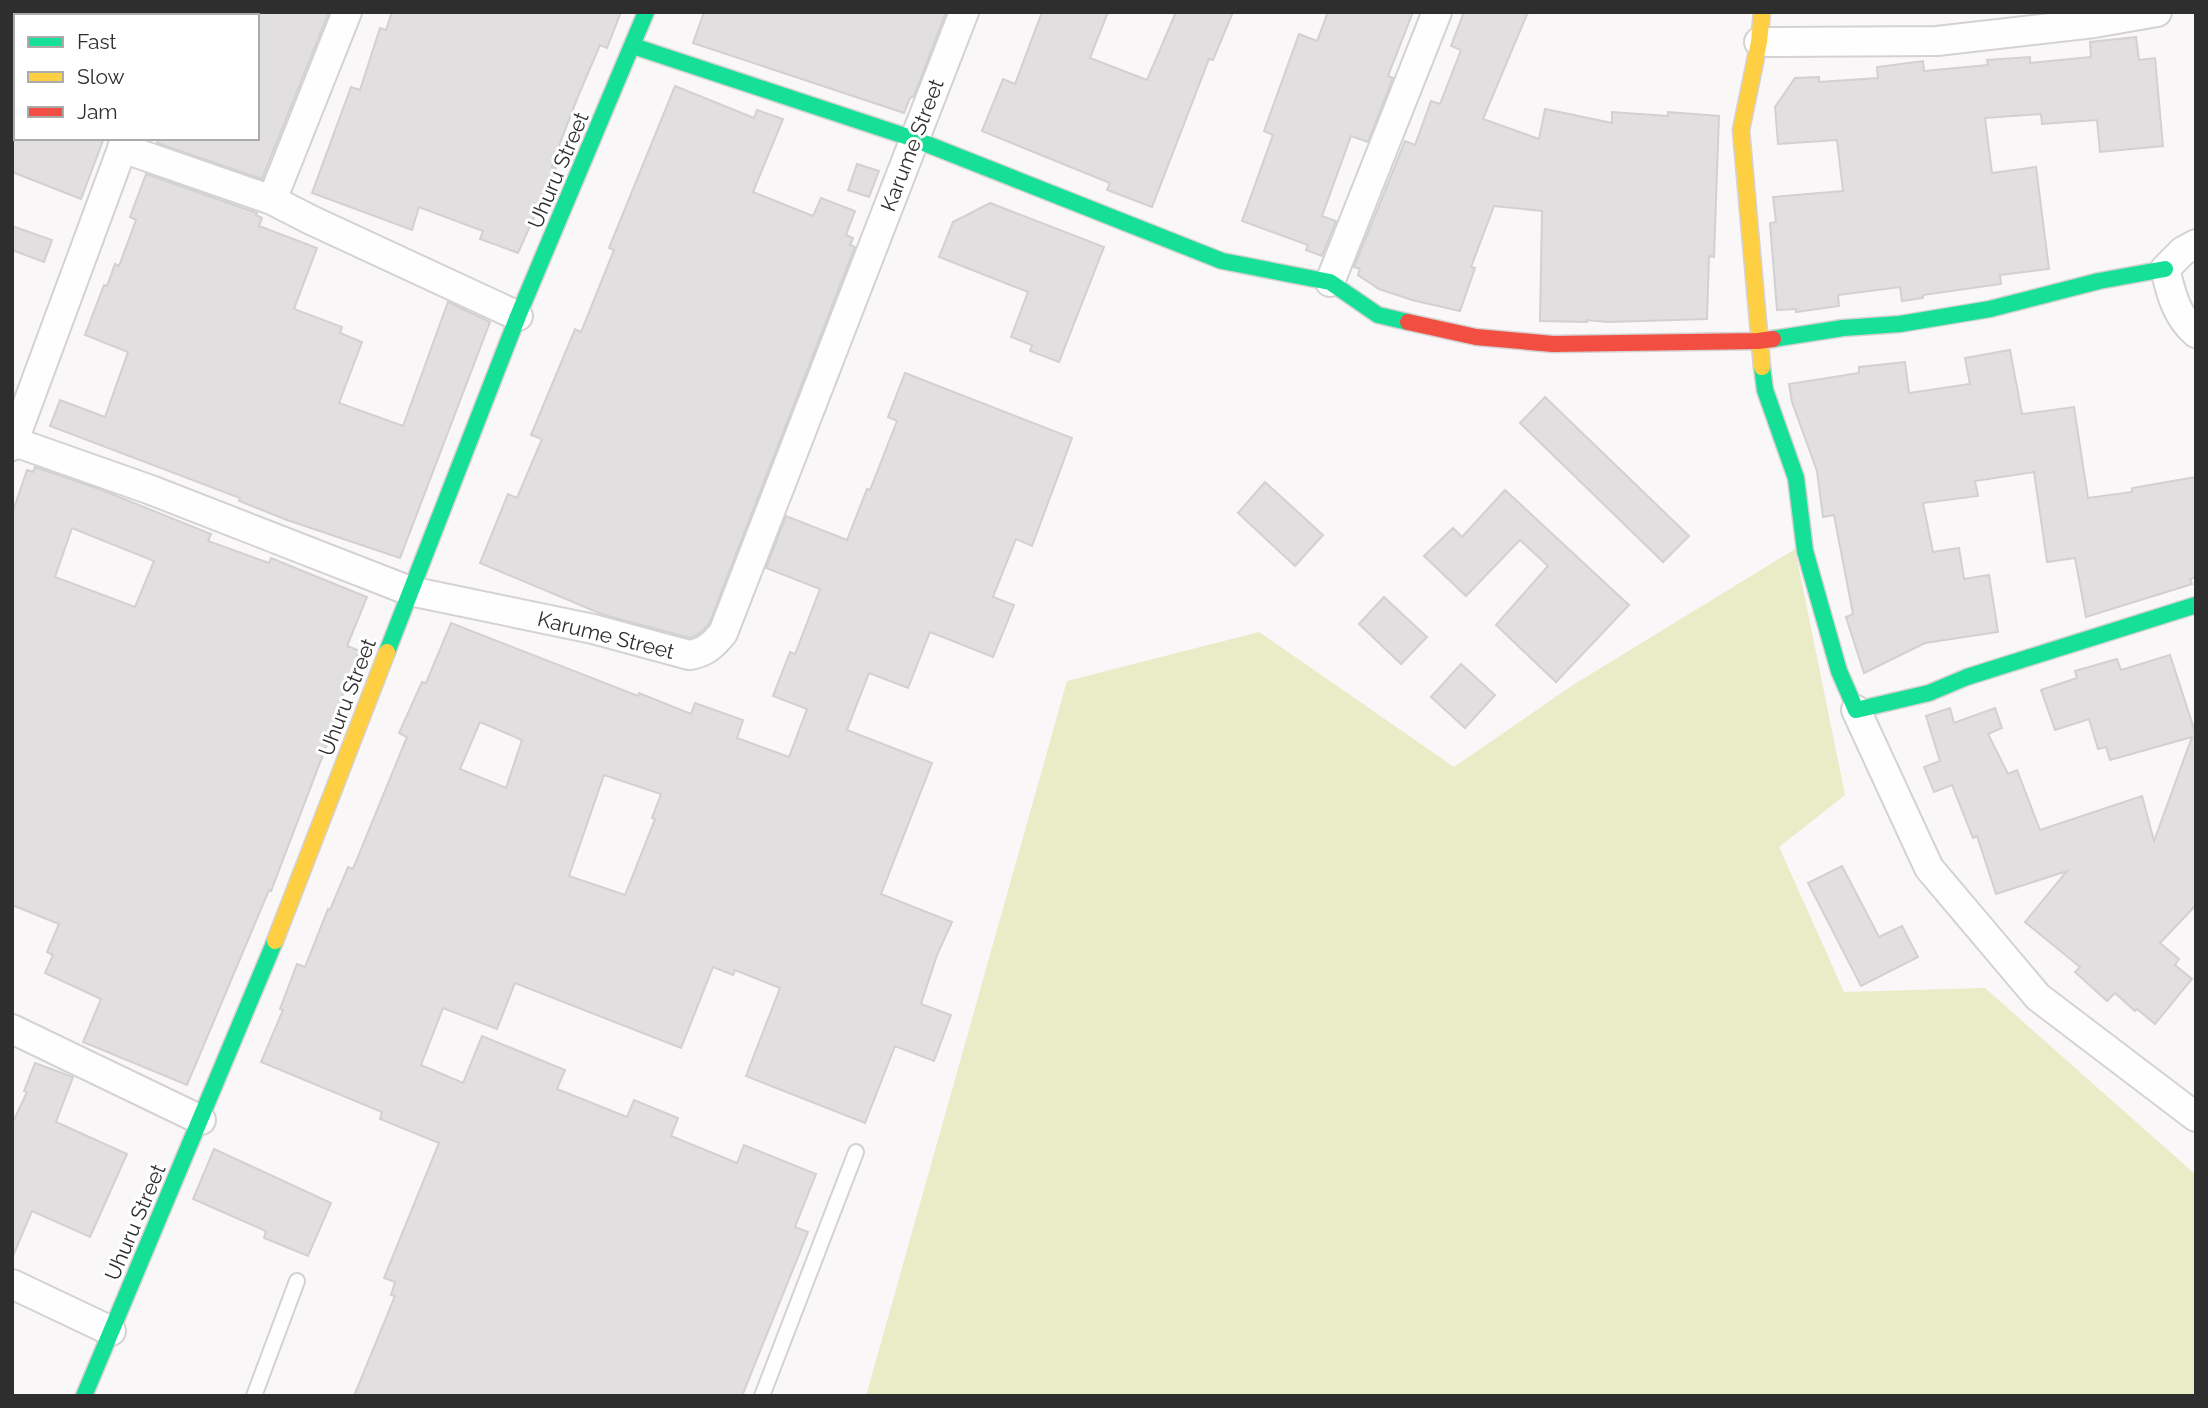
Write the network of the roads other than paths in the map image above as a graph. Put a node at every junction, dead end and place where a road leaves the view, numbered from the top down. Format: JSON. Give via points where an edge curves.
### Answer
{"nodes":[{"id":1,"x":347,"y":12,"type":"edge"},
{"id":2,"x":646,"y":12,"type":"edge"},
{"id":3,"x":964,"y":12,"type":"edge"},
{"id":4,"x":1437,"y":12,"type":"edge"},
{"id":5,"x":1762,"y":12,"type":"edge"},
{"id":6,"x":2157,"y":12,"type":"edge"},
{"id":7,"x":1759,"y":42,"type":"junction"},
{"id":8,"x":633,"y":46,"type":"junction"},
{"id":9,"x":914,"y":139,"type":"junction"},
{"id":10,"x":124,"y":143,"type":"edge"},
{"id":11,"x":272,"y":200,"type":"junction"},
{"id":12,"x":2196,"y":244,"type":"edge"},
{"id":13,"x":2165,"y":269,"type":"junction"},
{"id":14,"x":1330,"y":282,"type":"junction"},
{"id":15,"x":517,"y":316,"type":"junction"},
{"id":16,"x":2196,"y":333,"type":"edge"},
{"id":17,"x":1758,"y":341,"type":"junction"},
{"id":18,"x":13,"y":443,"type":"edge"},
{"id":19,"x":410,"y":591,"type":"junction"},
{"id":20,"x":2196,"y":605,"type":"edge"},
{"id":21,"x":1856,"y":710,"type":"junction"},
{"id":22,"x":12,"y":1029,"type":"edge"},
{"id":23,"x":2196,"y":1117,"type":"edge"},
{"id":24,"x":201,"y":1120,"type":"junction"},
{"id":25,"x":856,"y":1152,"type":"dead end"},
{"id":26,"x":297,"y":1281,"type":"dead end"},
{"id":27,"x":12,"y":1284,"type":"edge"},
{"id":28,"x":111,"y":1331,"type":"junction"},
{"id":29,"x":84,"y":1396,"type":"edge"},
{"id":30,"x":254,"y":1396,"type":"edge"},
{"id":31,"x":762,"y":1396,"type":"edge"}],
"edges":[{"from":1,"to":11,"type":"street"},
{"from":2,"to":8,"type":"street","name":"Uhuru Street"},
{"from":3,"to":9,"type":"street","name":"Karume Street"},
{"from":4,"to":14,"type":"street"},
{"from":5,"to":7,"type":"street"},
{"from":6,"to":7,"type":"street","via":[[1937,41]]},
{"from":7,"to":17,"type":"street","via":[[1741,130]]},
{"from":8,"to":9,"type":"street"},
{"from":8,"to":15,"type":"street","name":"Uhuru Street"},
{"from":9,"to":14,"type":"street","via":[[1222,261]]},
{"from":9,"to":19,"type":"street","name":"Karume Street","via":[[723,633],[714,644],[701,654],[689,655],[593,629]]},
{"from":10,"to":11,"type":"street"},
{"from":10,"to":18,"type":"street"},
{"from":11,"to":15,"type":"street"},
{"from":12,"to":13,"type":"street"},
{"from":13,"to":16,"type":"street","via":[[2172,299]]},
{"from":13,"to":17,"type":"street","via":[[1990,309]]},
{"from":14,"to":17,"type":"street","via":[[1378,315],[1476,337],[1579,344]]},
{"from":15,"to":19,"type":"street","name":"Uhuru Street"},
{"from":17,"to":21,"type":"street","via":[[1765,390],[1796,478],[1805,551],[1839,671]]},
{"from":18,"to":19,"type":"street","name":"Karume Street","via":[[151,490]]},
{"from":19,"to":24,"type":"street","name":"Uhuru Street"},
{"from":20,"to":21,"type":"street","via":[[1967,677],[1929,694]]},
{"from":21,"to":23,"type":"street","via":[[1929,868],[2038,997]]},
{"from":22,"to":24,"type":"street"},
{"from":24,"to":28,"type":"street","name":"Uhuru Street"},
{"from":25,"to":31,"type":"lane"},
{"from":26,"to":30,"type":"lane"},
{"from":27,"to":28,"type":"street"},
{"from":28,"to":29,"type":"street","name":"Uhuru Street"}]}
